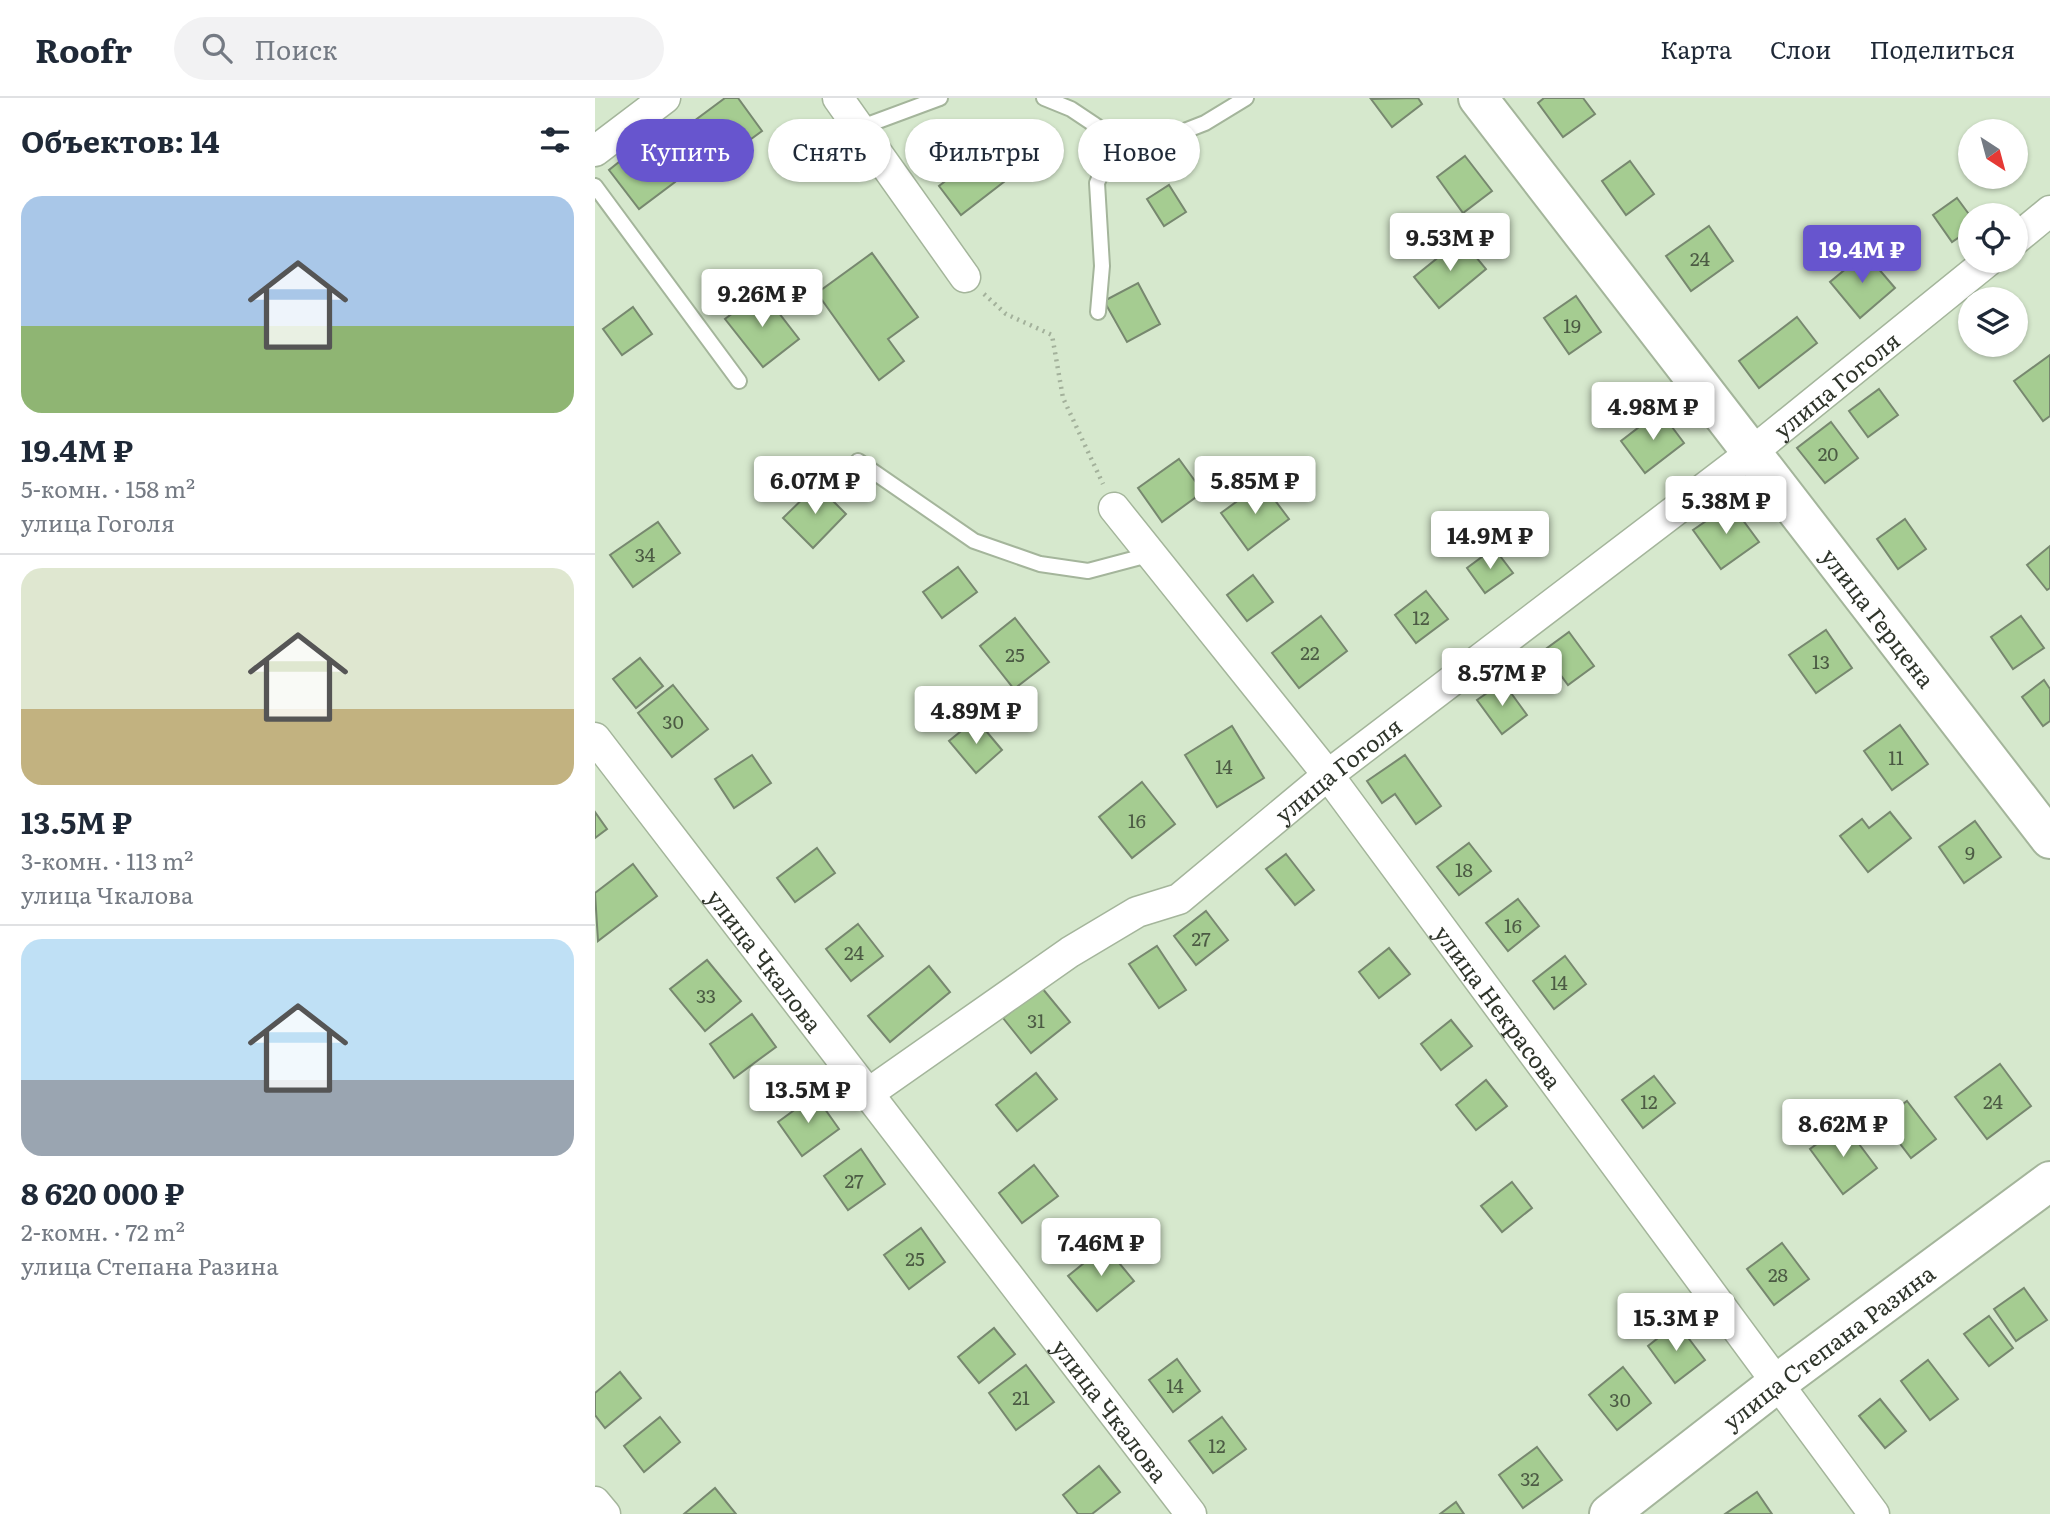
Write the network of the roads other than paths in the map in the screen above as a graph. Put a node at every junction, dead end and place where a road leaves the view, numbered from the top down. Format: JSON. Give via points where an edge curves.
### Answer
{"nodes":[{"id":1,"x":665,"y":98,"type":"edge"},
{"id":2,"x":838,"y":98,"type":"edge"},
{"id":3,"x":940,"y":98,"type":"edge"},
{"id":4,"x":1044,"y":98,"type":"edge"},
{"id":5,"x":1246,"y":98,"type":"edge"},
{"id":6,"x":1478,"y":98,"type":"edge"},
{"id":7,"x":1069,"y":103,"type":"edge"},
{"id":8,"x":853,"y":119,"type":"edge"},
{"id":9,"x":883,"y":119,"type":"edge"},
{"id":10,"x":1090,"y":119,"type":"edge"},
{"id":11,"x":1200,"y":125,"type":"edge"},
{"id":12,"x":595,"y":152,"type":"edge"},
{"id":13,"x":891,"y":173,"type":"edge"},
{"id":14,"x":1097,"y":182,"type":"edge"},
{"id":15,"x":595,"y":186,"type":"edge"},
{"id":16,"x":2050,"y":211,"type":"edge"},
{"id":17,"x":2028,"y":229,"type":"edge"},
{"id":18,"x":1973,"y":273,"type":"edge"},
{"id":19,"x":965,"y":276,"type":"road end"},
{"id":20,"x":1098,"y":312,"type":"dead end"},
{"id":21,"x":739,"y":381,"type":"dead end"},
{"id":22,"x":1752,"y":452,"type":"junction"},
{"id":23,"x":858,"y":461,"type":"dead end"},
{"id":24,"x":1114,"y":508,"type":"road end"},
{"id":25,"x":1151,"y":554,"type":"junction"},
{"id":26,"x":595,"y":738,"type":"edge"},
{"id":27,"x":1328,"y":775,"type":"junction"},
{"id":28,"x":2050,"y":839,"type":"edge"},
{"id":29,"x":866,"y":1094,"type":"junction"},
{"id":30,"x":2050,"y":1181,"type":"edge"},
{"id":31,"x":1776,"y":1384,"type":"junction"},
{"id":32,"x":595,"y":1502,"type":"edge"},
{"id":33,"x":605,"y":1514,"type":"edge"},
{"id":34,"x":1191,"y":1514,"type":"edge"},
{"id":35,"x":1609,"y":1514,"type":"edge"},
{"id":36,"x":1874,"y":1514,"type":"edge"}],
"edges":[{"from":1,"to":12,"type":"street"},
{"from":2,"to":8,"type":"street"},
{"from":3,"to":9,"type":"lane"},
{"from":4,"to":7,"type":"lane"},
{"from":5,"to":11,"type":"lane"},
{"from":6,"to":22,"type":"main road","name":"улица Герцена"},
{"from":7,"to":10,"type":"lane"},
{"from":13,"to":19,"type":"street"},
{"from":14,"to":20,"type":"lane","via":[[1102,266]]},
{"from":15,"to":21,"type":"lane"},
{"from":16,"to":17,"type":"street"},
{"from":18,"to":22,"type":"street","name":"улица Гоголя"},
{"from":22,"to":27,"type":"street","name":"улица Гоголя"},
{"from":22,"to":28,"type":"main road","name":"улица Герцена"},
{"from":23,"to":25,"type":"lane","via":[[974,541],[1039,564],[1088,571]]},
{"from":24,"to":25,"type":"street","name":"улица Некрасова"},
{"from":25,"to":27,"type":"street","name":"улица Некрасова"},
{"from":26,"to":29,"type":"street","name":"улица Чкалова"},
{"from":27,"to":29,"type":"street","name":"улица Гоголя","via":[[1179,899],[1137,912],[1070,952]]},
{"from":27,"to":31,"type":"street","name":"улица Некрасова"},
{"from":29,"to":34,"type":"street","name":"улица Чкалова"},
{"from":30,"to":31,"type":"main road","name":"улица Степана Разина"},
{"from":31,"to":35,"type":"main road","name":"улица Степана Разина"},
{"from":31,"to":36,"type":"street","name":"улица Некрасова"},
{"from":32,"to":33,"type":"street"}]}
